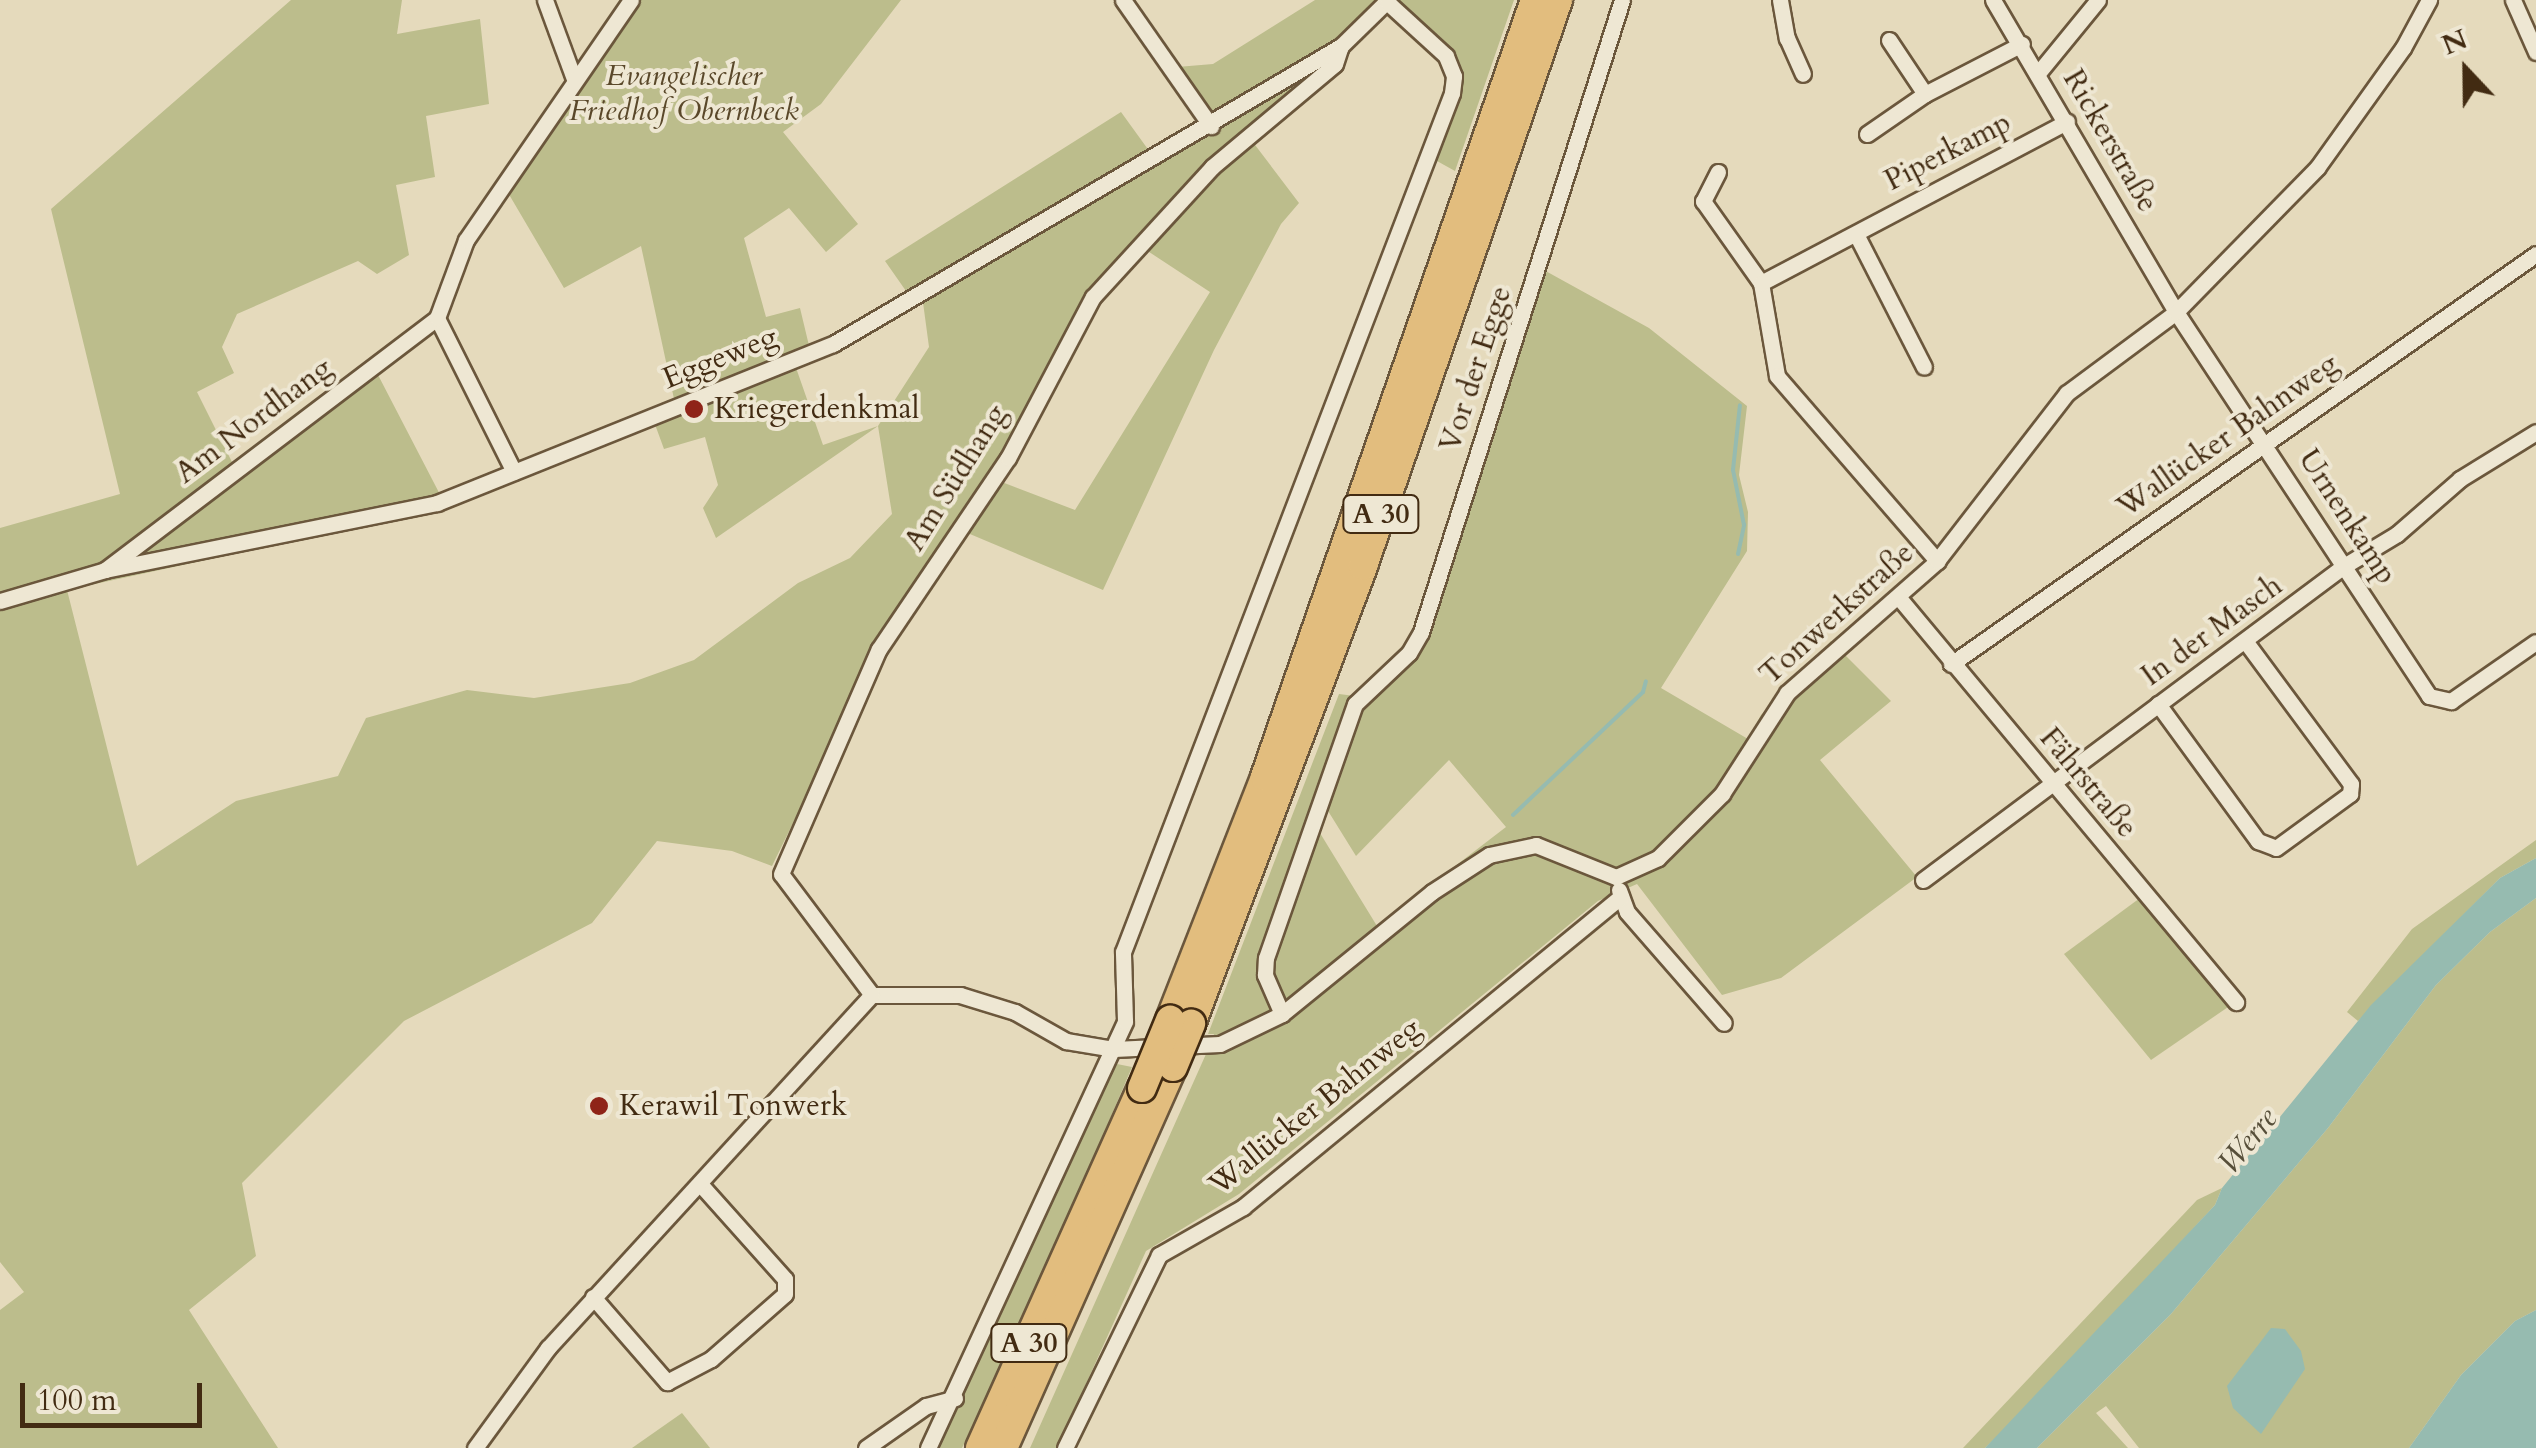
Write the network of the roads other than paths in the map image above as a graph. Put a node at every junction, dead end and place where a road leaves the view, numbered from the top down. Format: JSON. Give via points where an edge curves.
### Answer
{"nodes":[{"id":1,"x":545,"y":0,"type":"edge"},
{"id":2,"x":630,"y":0,"type":"edge"},
{"id":3,"x":1123,"y":0,"type":"edge"},
{"id":4,"x":1536,"y":0,"type":"edge"},
{"id":5,"x":1558,"y":0,"type":"edge"},
{"id":6,"x":1622,"y":0,"type":"edge"},
{"id":7,"x":1780,"y":0,"type":"edge"},
{"id":8,"x":1993,"y":0,"type":"edge"},
{"id":9,"x":2098,"y":0,"type":"edge"},
{"id":10,"x":2430,"y":0,"type":"edge"},
{"id":11,"x":2512,"y":0,"type":"edge"},
{"id":12,"x":1388,"y":1,"type":"edge"},
{"id":13,"x":1889,"y":40,"type":"dead end"},
{"id":14,"x":2022,"y":44,"type":"junction"},
{"id":15,"x":1341,"y":46,"type":"junction"},
{"id":16,"x":2536,"y":52,"type":"edge"},
{"id":17,"x":2039,"y":72,"type":"junction"},
{"id":18,"x":1804,"y":74,"type":"dead end"},
{"id":19,"x":574,"y":79,"type":"junction"},
{"id":20,"x":1925,"y":94,"type":"junction"},
{"id":21,"x":2067,"y":122,"type":"junction"},
{"id":22,"x":1211,"y":126,"type":"junction"},
{"id":23,"x":1867,"y":134,"type":"dead end"},
{"id":24,"x":1718,"y":172,"type":"dead end"},
{"id":25,"x":1856,"y":234,"type":"junction"},
{"id":26,"x":2536,"y":254,"type":"edge"},
{"id":27,"x":1761,"y":283,"type":"junction"},
{"id":28,"x":2176,"y":312,"type":"junction"},
{"id":29,"x":437,"y":318,"type":"junction"},
{"id":30,"x":1924,"y":368,"type":"dead end"},
{"id":31,"x":2536,"y":432,"type":"edge"},
{"id":32,"x":2267,"y":444,"type":"junction"},
{"id":33,"x":514,"y":472,"type":"junction"},
{"id":34,"x":1937,"y":561,"type":"junction"},
{"id":35,"x":2344,"y":566,"type":"junction"},
{"id":36,"x":105,"y":570,"type":"junction"},
{"id":37,"x":1900,"y":599,"type":"junction"},
{"id":38,"x":0,"y":602,"type":"edge"},
{"id":39,"x":2246,"y":642,"type":"junction"},
{"id":40,"x":2536,"y":642,"type":"edge"},
{"id":41,"x":1952,"y":664,"type":"junction"},
{"id":42,"x":2158,"y":704,"type":"junction"},
{"id":43,"x":2052,"y":783,"type":"junction"},
{"id":44,"x":1616,"y":877,"type":"junction"},
{"id":45,"x":1923,"y":880,"type":"dead end"},
{"id":46,"x":1621,"y":896,"type":"junction"},
{"id":47,"x":872,"y":994,"type":"junction"},
{"id":48,"x":2236,"y":1002,"type":"dead end"},
{"id":49,"x":1282,"y":1014,"type":"junction"},
{"id":50,"x":1180,"y":1022,"type":"junction"},
{"id":51,"x":1724,"y":1024,"type":"dead end"},
{"id":52,"x":1114,"y":1049,"type":"junction"},
{"id":53,"x":701,"y":1185,"type":"junction"},
{"id":54,"x":594,"y":1297,"type":"junction"},
{"id":55,"x":955,"y":1398,"type":"junction"},
{"id":56,"x":476,"y":1448,"type":"edge"},
{"id":57,"x":866,"y":1448,"type":"edge"},
{"id":58,"x":928,"y":1448,"type":"edge"},
{"id":59,"x":980,"y":1448,"type":"edge"},
{"id":60,"x":1003,"y":1448,"type":"edge"},
{"id":61,"x":1065,"y":1448,"type":"edge"}],
"edges":[{"from":1,"to":19,"type":"street"},
{"from":2,"to":19,"type":"street"},
{"from":3,"to":22,"type":"street"},
{"from":4,"to":50,"type":"highway","number":"A 30"},
{"from":5,"to":50,"type":"highway","number":"A 30","via":[[1363,566]]},
{"from":6,"to":49,"type":"street","name":"Vor der Egge","via":[[1421,632],[1409,653],[1355,704],[1266,958],[1265,975]]},
{"from":7,"to":18,"type":"street","via":[[1787,38]]},
{"from":8,"to":14,"type":"street","name":"Rickerstraße"},
{"from":9,"to":17,"type":"street"},
{"from":10,"to":28,"type":"street","name":"Tonwerkstraße","via":[[2404,48],[2317,168]]},
{"from":11,"to":16,"type":"street"},
{"from":12,"to":15,"type":"street","name":"Eggeweg"},
{"from":12,"to":52,"type":"street","via":[[1446,56],[1452,92],[1123,952],[1125,1021]]},
{"from":13,"to":20,"type":"street"},
{"from":14,"to":17,"type":"street","name":"Rickerstraße"},
{"from":14,"to":20,"type":"street"},
{"from":15,"to":22,"type":"street","name":"Eggeweg"},
{"from":15,"to":47,"type":"street","name":"Am Südhang","via":[[1335,64],[1212,166],[1093,297],[1008,458],[879,649],[781,874]]},
{"from":17,"to":21,"type":"street","name":"Rickerstraße"},
{"from":19,"to":29,"type":"street","via":[[466,240]]},
{"from":20,"to":23,"type":"street"},
{"from":21,"to":25,"type":"street","name":"Piperkamp"},
{"from":21,"to":28,"type":"street","name":"Rickerstraße"},
{"from":22,"to":33,"type":"street","name":"Eggeweg","via":[[1072,200],[833,344]]},
{"from":24,"to":27,"type":"street","via":[[1703,201]]},
{"from":25,"to":27,"type":"street","name":"Piperkamp"},
{"from":25,"to":30,"type":"street"},
{"from":26,"to":32,"type":"street","name":"Wallücker Bahnweg"},
{"from":27,"to":34,"type":"street","via":[[1776,376]]},
{"from":28,"to":32,"type":"street","name":"Urnenkamp"},
{"from":28,"to":34,"type":"street","name":"Tonwerkstraße","via":[[2068,393]]},
{"from":29,"to":33,"type":"street"},
{"from":29,"to":36,"type":"street","name":"Am Nordhang"},
{"from":31,"to":35,"type":"street","name":"In der Masch"},
{"from":32,"to":35,"type":"street","name":"Urnenkamp"},
{"from":32,"to":41,"type":"street","name":"Wallücker Bahnweg"},
{"from":33,"to":36,"type":"street","name":"Eggeweg","via":[[436,503]]},
{"from":34,"to":37,"type":"street","name":"Tonwerkstraße"},
{"from":35,"to":39,"type":"street","name":"In der Masch"},
{"from":35,"to":40,"type":"street","name":"Urnenkamp","via":[[2438,701],[2451,701]]},
{"from":36,"to":38,"type":"street","name":"Eggeweg"},
{"from":37,"to":41,"type":"street","name":"Fährstraße"},
{"from":37,"to":44,"type":"street","name":"Tonwerkstraße","via":[[1788,693],[1722,794],[1680,840],[1636,872]]},
{"from":39,"to":42,"type":"street","name":"In der Masch"},
{"from":39,"to":42,"type":"street","via":[[2351,784],[2350,794],[2276,848],[2258,840]]},
{"from":41,"to":43,"type":"street","name":"Fährstraße"},
{"from":42,"to":43,"type":"street","name":"In der Masch"},
{"from":43,"to":45,"type":"street","name":"In der Masch"},
{"from":43,"to":48,"type":"street","name":"Fährstraße"},
{"from":44,"to":46,"type":"street"},
{"from":44,"to":49,"type":"street","via":[[1536,845],[1489,855],[1432,892]]},
{"from":46,"to":51,"type":"street","via":[[1627,912]]},
{"from":46,"to":61,"type":"street","name":"Wallücker Bahnweg","via":[[1243,1207],[1159,1256]]},
{"from":47,"to":52,"type":"street","via":[[960,995],[1014,1012],[1066,1042]]},
{"from":47,"to":53,"type":"street"},
{"from":49,"to":52,"type":"street","via":[[1220,1044]]},
{"from":50,"to":59,"type":"highway","number":"A 30","bridge":true,"via":[[1142,1088]]},
{"from":50,"to":60,"type":"highway","number":"A 30","bridge":true,"via":[[1174,1067]]},
{"from":52,"to":55,"type":"street"},
{"from":53,"to":54,"type":"street"},
{"from":53,"to":54,"type":"street","via":[[785,1279],[784,1294],[711,1359],[667,1382]]},
{"from":54,"to":56,"type":"street"},
{"from":55,"to":57,"type":"street","via":[[926,1406]]},
{"from":55,"to":58,"type":"street"}]}
